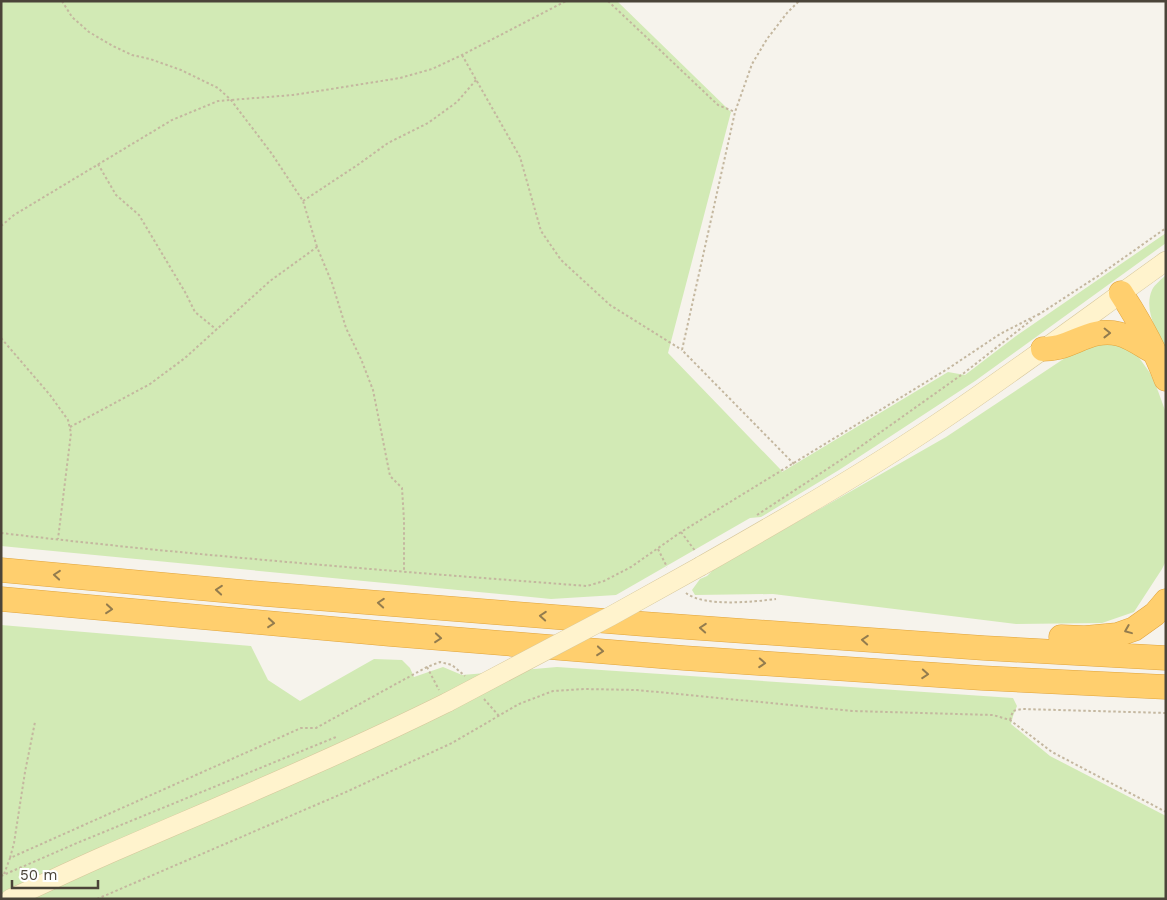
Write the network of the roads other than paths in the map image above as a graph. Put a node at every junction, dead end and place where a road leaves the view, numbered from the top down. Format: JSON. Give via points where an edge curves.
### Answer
{"nodes":[{"id":1,"x":1166,"y":261,"type":"edge"},
{"id":2,"x":1121,"y":293,"type":"junction"},
{"id":3,"x":1043,"y":349,"type":"junction"},
{"id":4,"x":1154,"y":352,"type":"junction"},
{"id":5,"x":1166,"y":379,"type":"edge"},
{"id":6,"x":1,"y":570,"type":"edge"},
{"id":7,"x":4,"y":600,"type":"edge"},
{"id":8,"x":1166,"y":601,"type":"edge"},
{"id":9,"x":984,"y":648,"type":"junction"},
{"id":10,"x":1166,"y":658,"type":"edge"},
{"id":11,"x":1166,"y":687,"type":"edge"},
{"id":12,"x":10,"y":899,"type":"edge"}],
"edges":[{"from":1,"to":2,"type":"main road"},
{"from":2,"to":3,"type":"main road"},
{"from":2,"to":4,"type":"highway"},
{"from":3,"to":4,"type":"highway","one_way":true,"via":[[1059,347],[1094,333],[1106,333],[1130,338]]},
{"from":3,"to":12,"type":"main road","bridge":true,"via":[[934,426],[845,482],[698,558],[603,621],[442,694],[389,731]]},
{"from":4,"to":5,"type":"highway"},
{"from":9,"to":6,"type":"highway","one_way":true,"via":[[275,595]]},
{"from":7,"to":11,"type":"highway","one_way":true,"via":[[684,658]]},
{"from":8,"to":9,"type":"highway","one_way":true,"via":[[1155,614],[1117,635],[1085,638],[1018,636]]},
{"from":9,"to":10,"type":"highway"}]}
